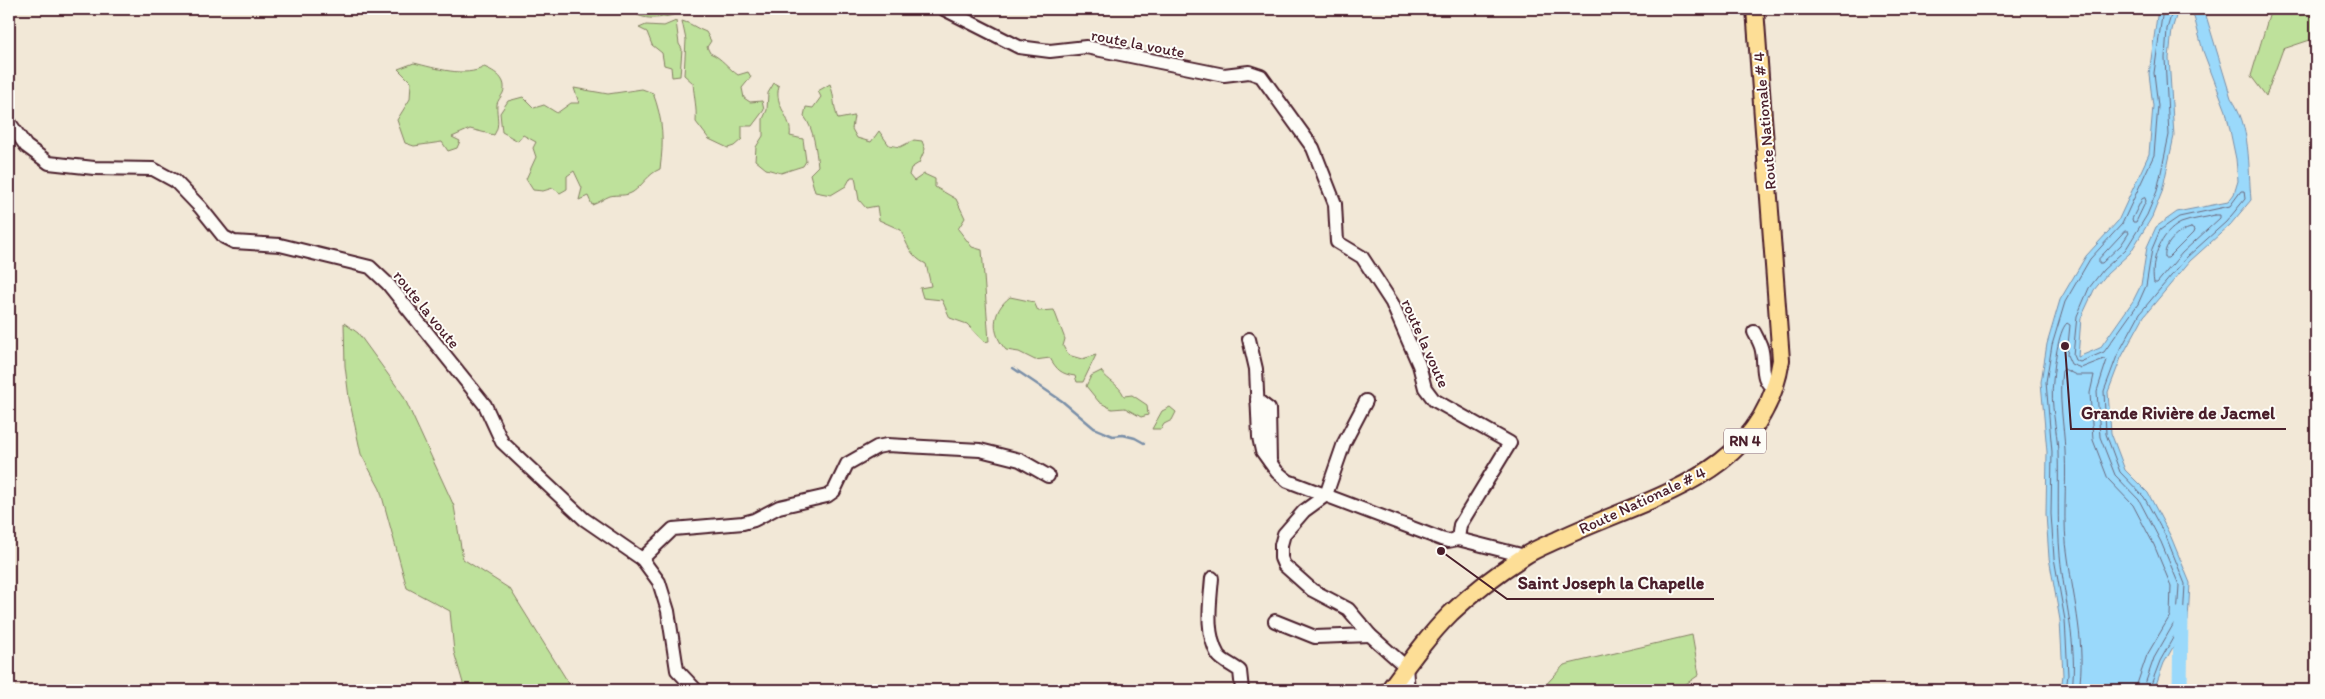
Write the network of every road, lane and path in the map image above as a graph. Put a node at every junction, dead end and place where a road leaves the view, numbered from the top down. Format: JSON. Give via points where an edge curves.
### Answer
{"nodes":[{"id":1,"x":944,"y":9,"type":"edge"},
{"id":2,"x":1755,"y":9,"type":"edge"},
{"id":3,"x":9,"y":122,"type":"edge"},
{"id":4,"x":1754,"y":332,"type":"dead end"},
{"id":5,"x":1249,"y":339,"type":"dead end"},
{"id":6,"x":1774,"y":389,"type":"junction"},
{"id":7,"x":1366,"y":401,"type":"dead end"},
{"id":8,"x":1048,"y":476,"type":"dead end"},
{"id":9,"x":1326,"y":495,"type":"junction"},
{"id":10,"x":1458,"y":539,"type":"junction"},
{"id":11,"x":1524,"y":556,"type":"junction"},
{"id":12,"x":642,"y":559,"type":"junction"},
{"id":13,"x":1212,"y":578,"type":"dead end"},
{"id":14,"x":1275,"y":621,"type":"dead end"},
{"id":15,"x":1370,"y":634,"type":"junction"},
{"id":16,"x":1406,"y":667,"type":"junction"},
{"id":17,"x":696,"y":690,"type":"edge"},
{"id":18,"x":1242,"y":690,"type":"edge"},
{"id":19,"x":1389,"y":690,"type":"edge"},
{"id":20,"x":1408,"y":690,"type":"edge"}],
"edges":[{"from":1,"to":10,"type":"street","name":"route la voute","via":[[1019,47],[1050,51],[1086,47],[1209,73],[1249,72],[1261,76],[1313,148],[1335,204],[1336,242],[1362,257],[1392,303],[1428,394],[1510,443],[1460,525]]},
{"from":2,"to":6,"type":"main road","name":"Route Nationale # 4","number":"RN 4","via":[[1781,360]]},
{"from":3,"to":12,"type":"street","name":"route la voute","via":[[26,146],[49,163],[153,169],[175,181],[224,237],[234,242],[280,245],[370,267],[388,284],[485,405],[502,442],[584,519]]},
{"from":4,"to":6,"type":"street","via":[[1762,352],[1764,378]]},
{"from":5,"to":9,"type":"street","via":[[1256,369],[1262,450],[1288,481]]},
{"from":6,"to":11,"type":"main road","name":"Route Nationale # 4","number":"RN 4","via":[[1756,427],[1719,464],[1661,495]]},
{"from":7,"to":9,"type":"street","via":[[1344,443]]},
{"from":8,"to":12,"type":"street","via":[[1020,460],[980,450],[896,445],[877,447],[847,464],[834,491],[827,496],[779,507],[743,523],[672,528]]},
{"from":9,"to":10,"type":"street","via":[[1441,540]]},
{"from":9,"to":15,"type":"street","via":[[1304,511],[1284,534],[1281,558],[1284,565],[1312,590],[1348,609]]},
{"from":10,"to":11,"type":"street"},
{"from":11,"to":16,"type":"main road","name":"Route Nationale # 4","number":"RN 4","via":[[1451,614]]},
{"from":12,"to":17,"type":"street","name":"route la voute","via":[[659,582],[668,611],[677,670]]},
{"from":13,"to":18,"type":"street","via":[[1209,606],[1211,637],[1219,656],[1240,671]]},
{"from":14,"to":15,"type":"street","via":[[1316,637]]},
{"from":15,"to":16,"type":"street"},
{"from":16,"to":19,"type":"main road","name":"Route Nationale # 4","number":"RN 4"},
{"from":16,"to":20,"type":"street"}]}
